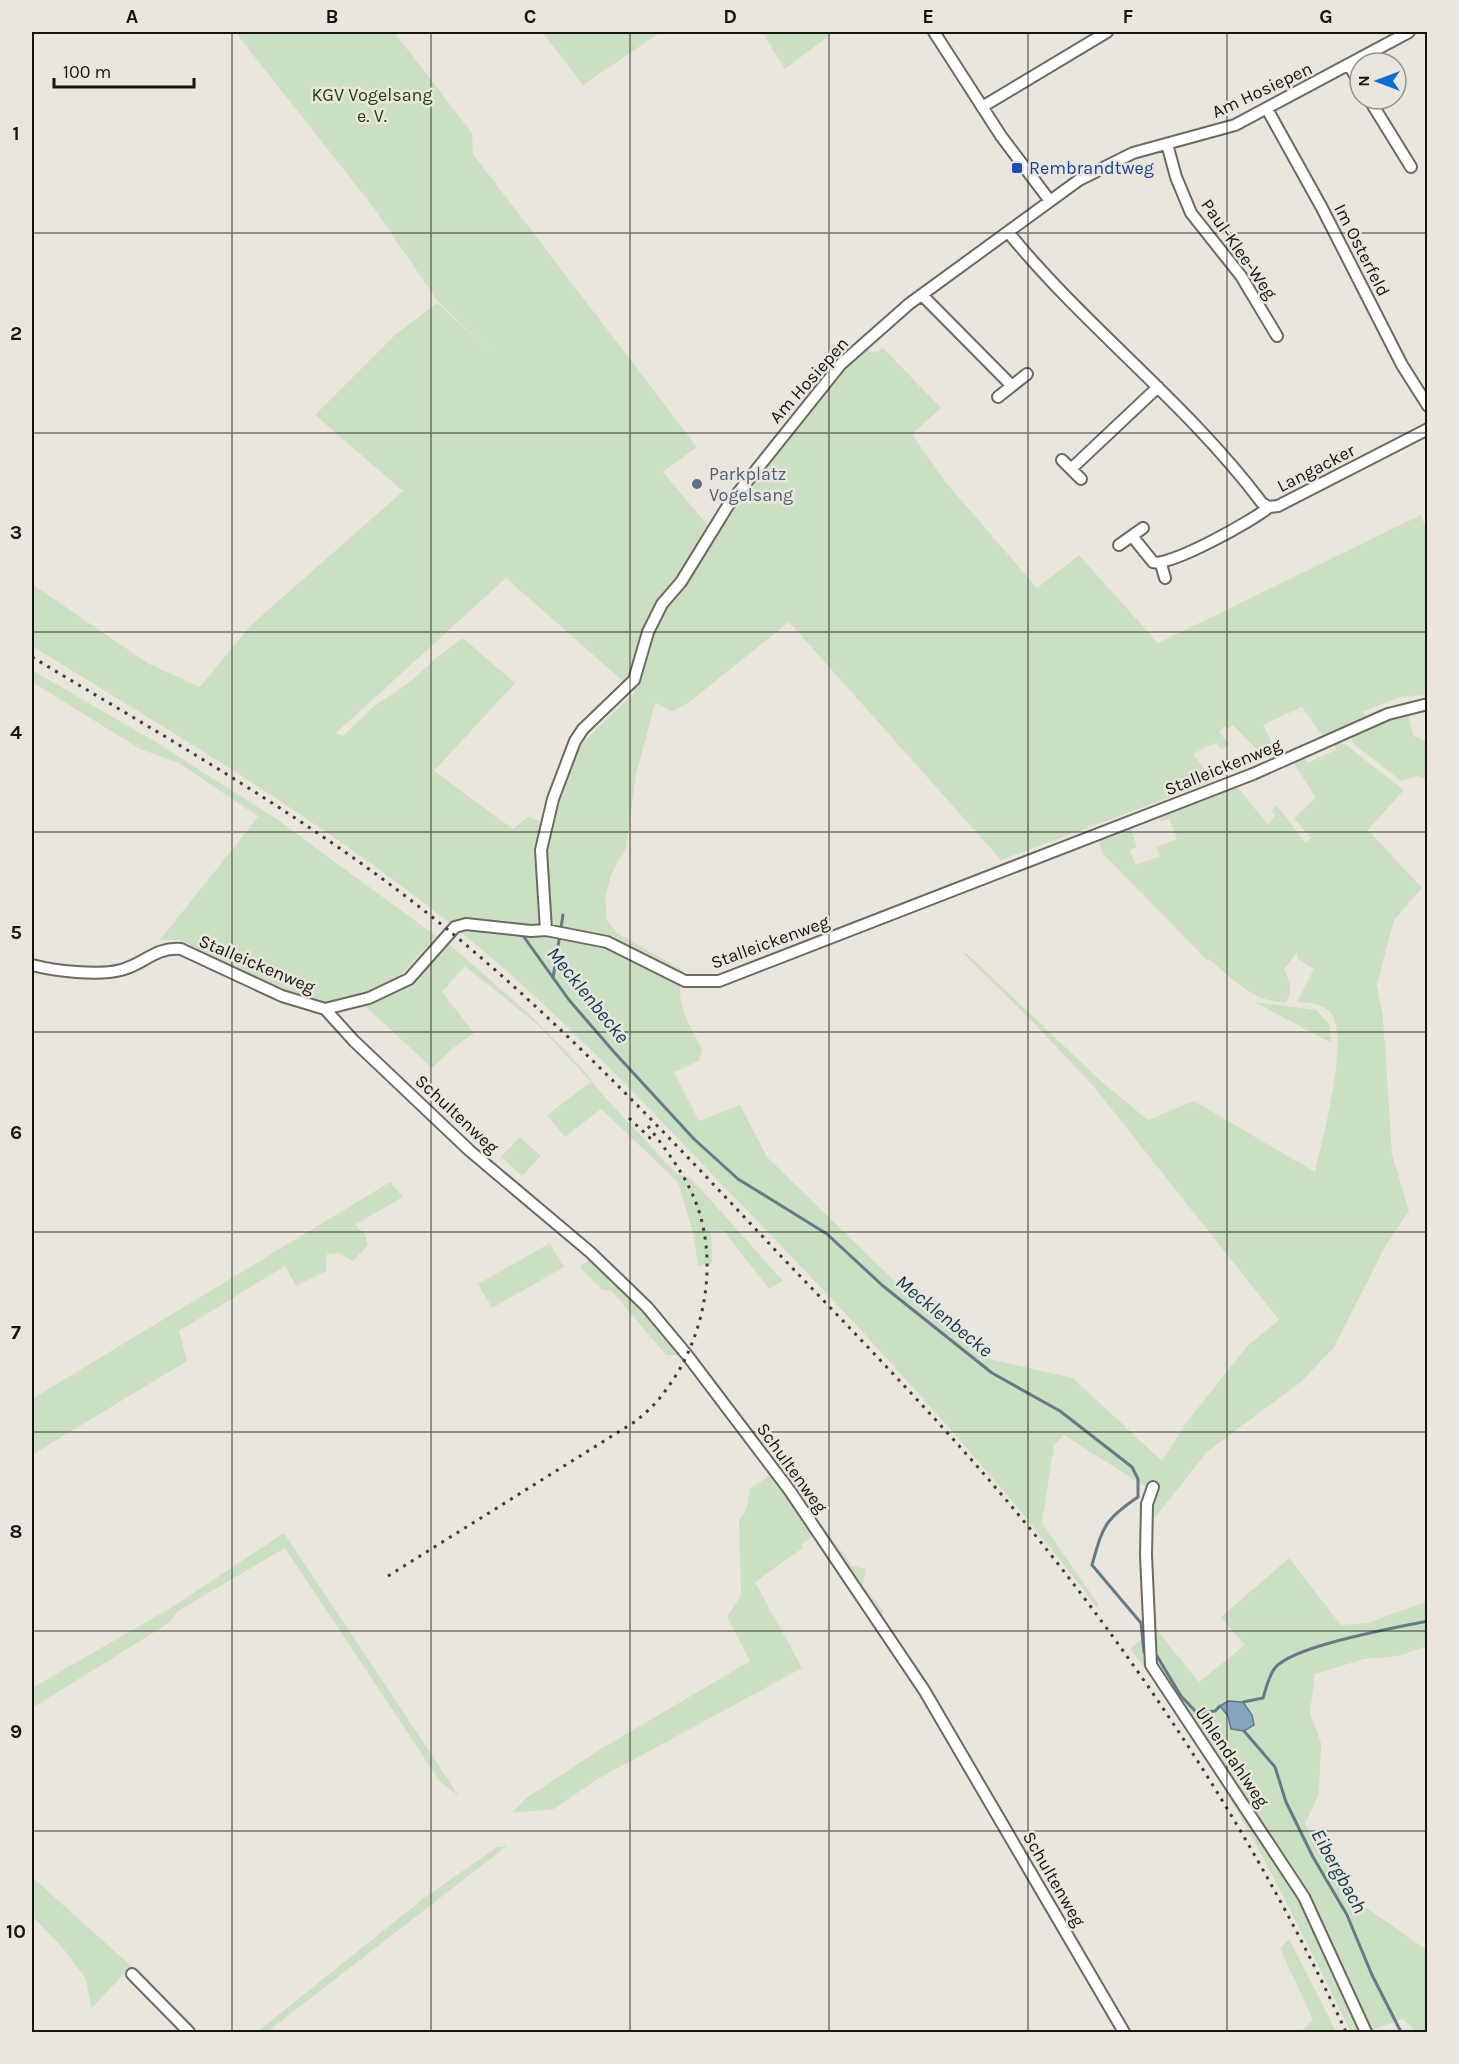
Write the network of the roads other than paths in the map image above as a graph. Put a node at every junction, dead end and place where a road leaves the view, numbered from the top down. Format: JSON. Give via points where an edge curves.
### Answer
{"nodes":[{"id":1,"x":934,"y":32,"type":"edge"},
{"id":2,"x":1107,"y":32,"type":"edge"},
{"id":3,"x":1409,"y":32,"type":"edge"},
{"id":4,"x":1375,"y":51,"type":"edge"},
{"id":5,"x":1348,"y":67,"type":"edge"},
{"id":6,"x":982,"y":107,"type":"junction"},
{"id":7,"x":1267,"y":109,"type":"junction"},
{"id":8,"x":1377,"y":111,"type":"edge"},
{"id":9,"x":1167,"y":144,"type":"junction"},
{"id":10,"x":1411,"y":166,"type":"dead end"},
{"id":11,"x":1050,"y":201,"type":"junction"},
{"id":12,"x":1008,"y":232,"type":"junction"},
{"id":13,"x":922,"y":296,"type":"junction"},
{"id":14,"x":1278,"y":336,"type":"dead end"},
{"id":15,"x":1027,"y":374,"type":"dead end"},
{"id":16,"x":1012,"y":386,"type":"junction"},
{"id":17,"x":1158,"y":387,"type":"junction"},
{"id":18,"x":998,"y":397,"type":"dead end"},
{"id":19,"x":1428,"y":406,"type":"edge"},
{"id":20,"x":1428,"y":429,"type":"edge"},
{"id":21,"x":1062,"y":460,"type":"dead end"},
{"id":22,"x":1071,"y":470,"type":"junction"},
{"id":23,"x":1081,"y":478,"type":"dead end"},
{"id":24,"x":1269,"y":507,"type":"junction"},
{"id":25,"x":1143,"y":528,"type":"dead end"},
{"id":26,"x":1132,"y":536,"type":"junction"},
{"id":27,"x":1119,"y":545,"type":"dead end"},
{"id":28,"x":1161,"y":564,"type":"junction"},
{"id":29,"x":1165,"y":578,"type":"dead end"},
{"id":30,"x":1428,"y":704,"type":"edge"},
{"id":31,"x":556,"y":932,"type":"junction"},
{"id":32,"x":32,"y":965,"type":"edge"},
{"id":33,"x":326,"y":1009,"type":"junction"},
{"id":34,"x":1154,"y":1487,"type":"dead end"},
{"id":35,"x":132,"y":1974,"type":"dead end"},
{"id":36,"x":1365,"y":2031,"type":"edge"},
{"id":37,"x":189,"y":2032,"type":"edge"},
{"id":38,"x":1124,"y":2032,"type":"edge"}],
"edges":[{"from":1,"to":6,"type":"street"},
{"from":2,"to":6,"type":"street"},
{"from":3,"to":4,"type":"street","name":"Am Hosiepen"},
{"from":5,"to":7,"type":"street","name":"Am Hosiepen"},
{"from":6,"to":11,"type":"street"},
{"from":7,"to":9,"type":"street","name":"Am Hosiepen","via":[[1235,125]]},
{"from":7,"to":19,"type":"street","name":"Im Osterfeld","via":[[1402,365]]},
{"from":8,"to":10,"type":"street"},
{"from":9,"to":11,"type":"street","name":"Am Hosiepen","via":[[1114,161]]},
{"from":9,"to":14,"type":"street","name":"Paul-Klee-Weg","via":[[1191,213],[1230,261]]},
{"from":11,"to":12,"type":"street","name":"Am Hosiepen"},
{"from":12,"to":13,"type":"street","name":"Am Hosiepen"},
{"from":12,"to":17,"type":"street","name":"Langacker"},
{"from":13,"to":16,"type":"street"},
{"from":13,"to":31,"type":"street","name":"Am Hosiepen","via":[[841,364],[770,451],[729,504],[681,582],[655,615],[634,680],[575,741],[553,799],[541,850]]},
{"from":15,"to":16,"type":"street"},
{"from":16,"to":18,"type":"street"},
{"from":17,"to":22,"type":"street"},
{"from":17,"to":24,"type":"street","name":"Langacker","via":[[1230,460]]},
{"from":20,"to":24,"type":"street","name":"Langacker","via":[[1278,506]]},
{"from":21,"to":22,"type":"street"},
{"from":22,"to":23,"type":"street"},
{"from":24,"to":28,"type":"street","via":[[1215,539]]},
{"from":25,"to":26,"type":"street"},
{"from":26,"to":27,"type":"street"},
{"from":26,"to":28,"type":"street","via":[[1154,562]]},
{"from":28,"to":29,"type":"street"},
{"from":30,"to":31,"type":"street","name":"Stalleickenweg","via":[[1388,714],[1244,777],[719,981],[685,981],[607,942]]},
{"from":31,"to":33,"type":"street","name":"Stalleickenweg","via":[[460,925],[409,979],[369,998]]},
{"from":32,"to":33,"type":"street","name":"Stalleickenweg","via":[[118,971],[166,948],[181,949],[282,996]]},
{"from":33,"to":38,"type":"street","name":"Schultenweg","via":[[347,1035],[470,1150],[590,1252],[647,1307],[687,1355],[790,1491],[924,1690]]},
{"from":34,"to":36,"type":"street","name":"Uhlendahlweg","via":[[1147,1504],[1146,1555],[1149,1653],[1157,1677],[1304,1897]]},
{"from":35,"to":37,"type":"street"}]}
